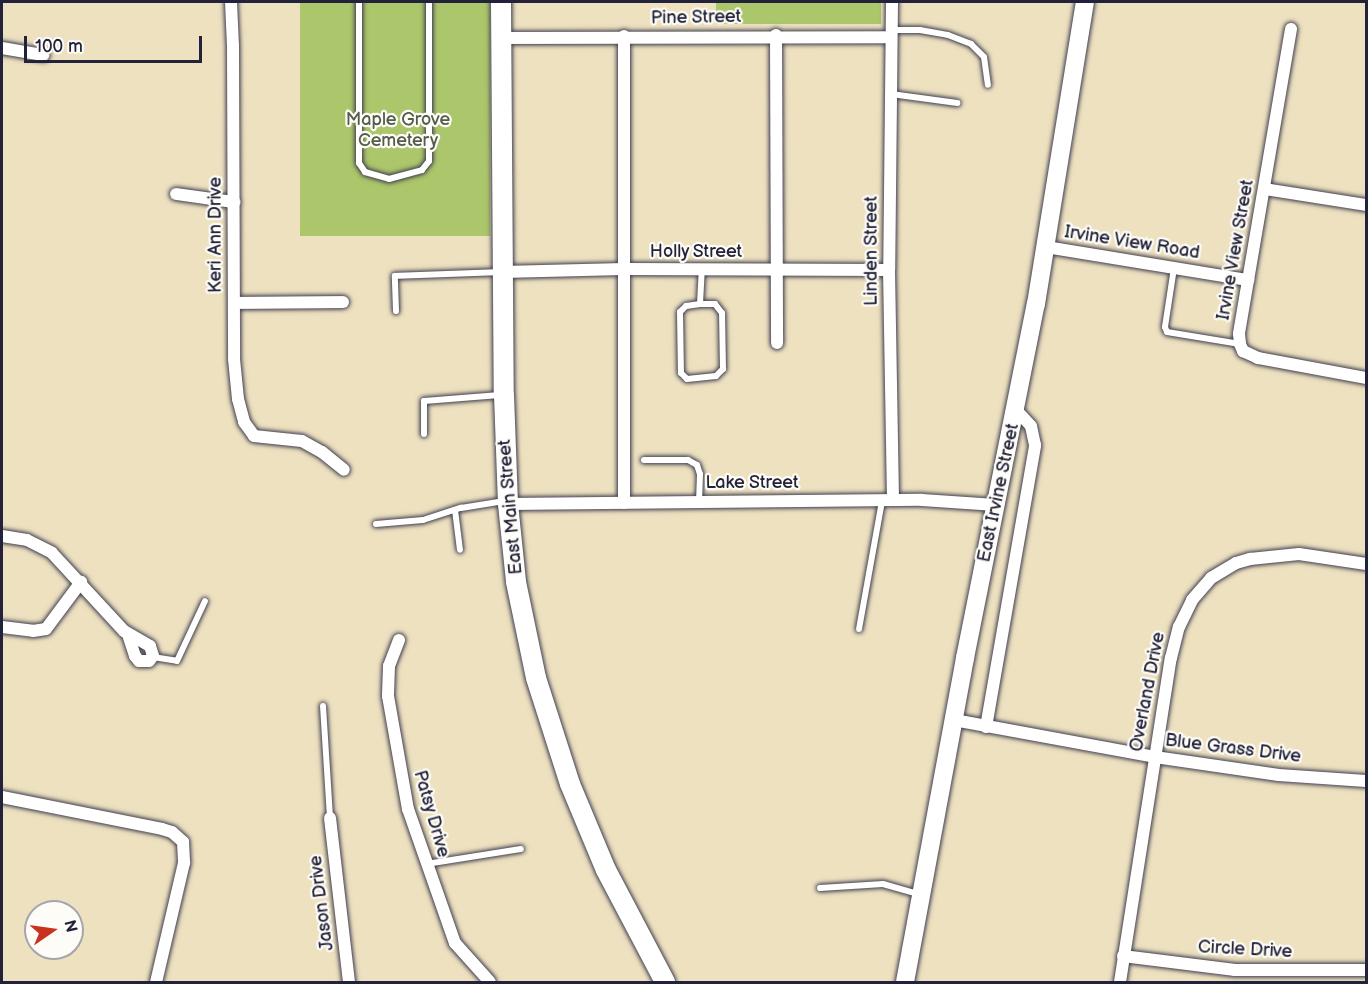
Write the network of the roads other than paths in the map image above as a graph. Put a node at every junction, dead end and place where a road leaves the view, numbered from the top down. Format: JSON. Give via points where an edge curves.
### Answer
{"nodes":[{"id":1,"x":231,"y":2,"type":"edge"},
{"id":2,"x":359,"y":2,"type":"edge"},
{"id":3,"x":429,"y":2,"type":"edge"},
{"id":4,"x":501,"y":2,"type":"edge"},
{"id":5,"x":891,"y":2,"type":"edge"},
{"id":6,"x":1085,"y":2,"type":"edge"},
{"id":7,"x":1291,"y":29,"type":"dead end"},
{"id":8,"x":891,"y":33,"type":"junction"},
{"id":9,"x":776,"y":35,"type":"junction"},
{"id":10,"x":624,"y":36,"type":"junction"},
{"id":11,"x":501,"y":38,"type":"junction"},
{"id":12,"x":2,"y":48,"type":"edge"},
{"id":13,"x":43,"y":55,"type":"dead end"},
{"id":14,"x":988,"y":85,"type":"dead end"},
{"id":15,"x":891,"y":94,"type":"junction"},
{"id":16,"x":957,"y":103,"type":"dead end"},
{"id":17,"x":1265,"y":189,"type":"junction"},
{"id":18,"x":176,"y":194,"type":"dead end"},
{"id":19,"x":234,"y":202,"type":"junction"},
{"id":20,"x":1366,"y":205,"type":"edge"},
{"id":21,"x":1046,"y":247,"type":"junction"},
{"id":22,"x":1174,"y":267,"type":"junction"},
{"id":23,"x":624,"y":269,"type":"junction"},
{"id":24,"x":702,"y":270,"type":"junction"},
{"id":25,"x":776,"y":270,"type":"junction"},
{"id":26,"x":889,"y":270,"type":"junction"},
{"id":27,"x":502,"y":272,"type":"junction"},
{"id":28,"x":1248,"y":280,"type":"junction"},
{"id":29,"x":343,"y":302,"type":"dead end"},
{"id":30,"x":234,"y":303,"type":"junction"},
{"id":31,"x":700,"y":304,"type":"junction"},
{"id":32,"x":396,"y":311,"type":"dead end"},
{"id":33,"x":777,"y":343,"type":"dead end"},
{"id":34,"x":1240,"y":344,"type":"junction"},
{"id":35,"x":1366,"y":378,"type":"edge"},
{"id":36,"x":504,"y":395,"type":"junction"},
{"id":37,"x":1016,"y":410,"type":"junction"},
{"id":38,"x":424,"y":434,"type":"dead end"},
{"id":39,"x":644,"y":460,"type":"dead end"},
{"id":40,"x":344,"y":470,"type":"dead end"},
{"id":41,"x":888,"y":500,"type":"junction"},
{"id":42,"x":508,"y":502,"type":"junction"},
{"id":43,"x":699,"y":502,"type":"junction"},
{"id":44,"x":624,"y":503,"type":"junction"},
{"id":45,"x":996,"y":505,"type":"junction"},
{"id":46,"x":455,"y":510,"type":"junction"},
{"id":47,"x":376,"y":524,"type":"dead end"},
{"id":48,"x":2,"y":536,"type":"edge"},
{"id":49,"x":460,"y":550,"type":"dead end"},
{"id":50,"x":1366,"y":564,"type":"edge"},
{"id":51,"x":81,"y":582,"type":"junction"},
{"id":52,"x":205,"y":601,"type":"dead end"},
{"id":53,"x":2,"y":627,"type":"edge"},
{"id":54,"x":859,"y":629,"type":"dead end"},
{"id":55,"x":399,"y":640,"type":"dead end"},
{"id":56,"x":153,"y":656,"type":"joint"},
{"id":57,"x":323,"y":706,"type":"dead end"},
{"id":58,"x":954,"y":720,"type":"junction"},
{"id":59,"x":986,"y":727,"type":"junction"},
{"id":60,"x":1155,"y":758,"type":"junction"},
{"id":61,"x":1366,"y":781,"type":"edge"},
{"id":62,"x":2,"y":797,"type":"edge"},
{"id":63,"x":330,"y":818,"type":"joint"},
{"id":64,"x":521,"y":849,"type":"dead end"},
{"id":65,"x":426,"y":864,"type":"junction"},
{"id":66,"x":820,"y":888,"type":"dead end"},
{"id":67,"x":922,"y":896,"type":"junction"},
{"id":68,"x":1123,"y":956,"type":"junction"},
{"id":69,"x":1366,"y":970,"type":"edge"},
{"id":70,"x":156,"y":982,"type":"edge"},
{"id":71,"x":349,"y":982,"type":"edge"},
{"id":72,"x":490,"y":982,"type":"edge"},
{"id":73,"x":665,"y":982,"type":"edge"},
{"id":74,"x":905,"y":982,"type":"edge"},
{"id":75,"x":1119,"y":982,"type":"edge"}],
"edges":[{"from":1,"to":19,"type":"street","name":"Keri Ann Drive"},
{"from":2,"to":3,"type":"lane","via":[[360,163],[365,172],[389,179],[422,170],[429,161]]},
{"from":4,"to":11,"type":"main road","name":"East Main Street"},
{"from":5,"to":8,"type":"street","name":"Linden Street"},
{"from":6,"to":21,"type":"street","name":"East Irvine Street"},
{"from":7,"to":17,"type":"street","name":"Irvine View Street"},
{"from":8,"to":9,"type":"street","name":"Pine Street"},
{"from":8,"to":14,"type":"lane","via":[[930,32],[971,44],[984,57]]},
{"from":8,"to":15,"type":"street","name":"Linden Street"},
{"from":9,"to":10,"type":"street","name":"Pine Street"},
{"from":9,"to":25,"type":"street"},
{"from":10,"to":11,"type":"street","name":"Pine Street"},
{"from":10,"to":23,"type":"street"},
{"from":11,"to":27,"type":"main road","name":"East Main Street"},
{"from":12,"to":13,"type":"street"},
{"from":15,"to":16,"type":"lane"},
{"from":15,"to":26,"type":"street","name":"Linden Street"},
{"from":17,"to":20,"type":"street"},
{"from":17,"to":28,"type":"street","name":"Irvine View Street"},
{"from":18,"to":19,"type":"street"},
{"from":19,"to":30,"type":"street","name":"Keri Ann Drive"},
{"from":21,"to":22,"type":"street","name":"Irvine View Road"},
{"from":21,"to":37,"type":"street","name":"East Irvine Street"},
{"from":22,"to":28,"type":"street","name":"Irvine View Road"},
{"from":22,"to":34,"type":"lane","via":[[1167,332]]},
{"from":23,"to":24,"type":"street","name":"Holly Street"},
{"from":23,"to":27,"type":"street","name":"Holly Street"},
{"from":23,"to":44,"type":"street"},
{"from":24,"to":25,"type":"street","name":"Holly Street"},
{"from":24,"to":31,"type":"lane"},
{"from":25,"to":26,"type":"street","name":"Holly Street"},
{"from":25,"to":33,"type":"street"},
{"from":26,"to":41,"type":"street","name":"Linden Street"},
{"from":27,"to":32,"type":"lane","via":[[395,276]]},
{"from":27,"to":36,"type":"main road","name":"East Main Street"},
{"from":28,"to":34,"type":"street","name":"Irvine View Street"},
{"from":29,"to":30,"type":"street"},
{"from":30,"to":40,"type":"street","name":"Keri Ann Drive","via":[[234,373],[244,422],[254,436],[312,446]]},
{"from":31,"to":31,"type":"lane","via":[[715,304],[722,313],[723,369],[716,376],[687,379],[681,373],[680,312],[686,306]]},
{"from":34,"to":35,"type":"street","name":"Irvine View Street","via":[[1249,355],[1258,358]]},
{"from":36,"to":38,"type":"lane","via":[[424,402]]},
{"from":36,"to":42,"type":"main road","name":"East Main Street"},
{"from":37,"to":45,"type":"street","name":"East Irvine Street"},
{"from":37,"to":59,"type":"street","via":[[1031,426],[1035,445]]},
{"from":39,"to":43,"type":"lane","via":[[688,460],[697,465]]},
{"from":41,"to":43,"type":"street","name":"Lake Street"},
{"from":41,"to":45,"type":"street","name":"Lake Street"},
{"from":41,"to":54,"type":"lane"},
{"from":42,"to":44,"type":"street","name":"Lake Street"},
{"from":42,"to":46,"type":"lane"},
{"from":42,"to":73,"type":"main road","name":"East Main Street","via":[[521,607],[557,749],[596,847]]},
{"from":43,"to":44,"type":"street","name":"Lake Street"},
{"from":45,"to":58,"type":"street","name":"East Irvine Street"},
{"from":46,"to":47,"type":"lane","via":[[423,520]]},
{"from":46,"to":49,"type":"lane"},
{"from":48,"to":51,"type":"street","via":[[40,546]]},
{"from":50,"to":60,"type":"street","name":"Overland Drive","via":[[1317,555],[1282,554],[1236,563],[1211,578],[1192,600],[1179,627]]},
{"from":51,"to":53,"type":"street","via":[[46,629]]},
{"from":51,"to":56,"type":"street","via":[[128,634],[139,661],[149,661]]},
{"from":52,"to":56,"type":"lane","via":[[177,661]]},
{"from":55,"to":65,"type":"street","name":"Patsy Drive","via":[[390,666],[388,696],[403,790]]},
{"from":57,"to":63,"type":"lane"},
{"from":58,"to":59,"type":"street","name":"Blue Grass Drive"},
{"from":58,"to":67,"type":"street","name":"East Irvine Street"},
{"from":59,"to":60,"type":"street","name":"Blue Grass Drive"},
{"from":60,"to":61,"type":"street","name":"Blue Grass Drive","via":[[1279,775]]},
{"from":60,"to":68,"type":"street","name":"Overland Drive"},
{"from":62,"to":70,"type":"street","via":[[162,829],[183,842],[184,863]]},
{"from":63,"to":71,"type":"street","name":"Jason Drive"},
{"from":64,"to":65,"type":"lane"},
{"from":65,"to":72,"type":"street","name":"Patsy Drive","via":[[455,943]]},
{"from":66,"to":67,"type":"lane","via":[[883,884]]},
{"from":67,"to":74,"type":"street","name":"East Irvine Street"},
{"from":68,"to":69,"type":"street","name":"Circle Drive","via":[[1235,970]]},
{"from":68,"to":75,"type":"street","name":"Overland Drive"}]}
